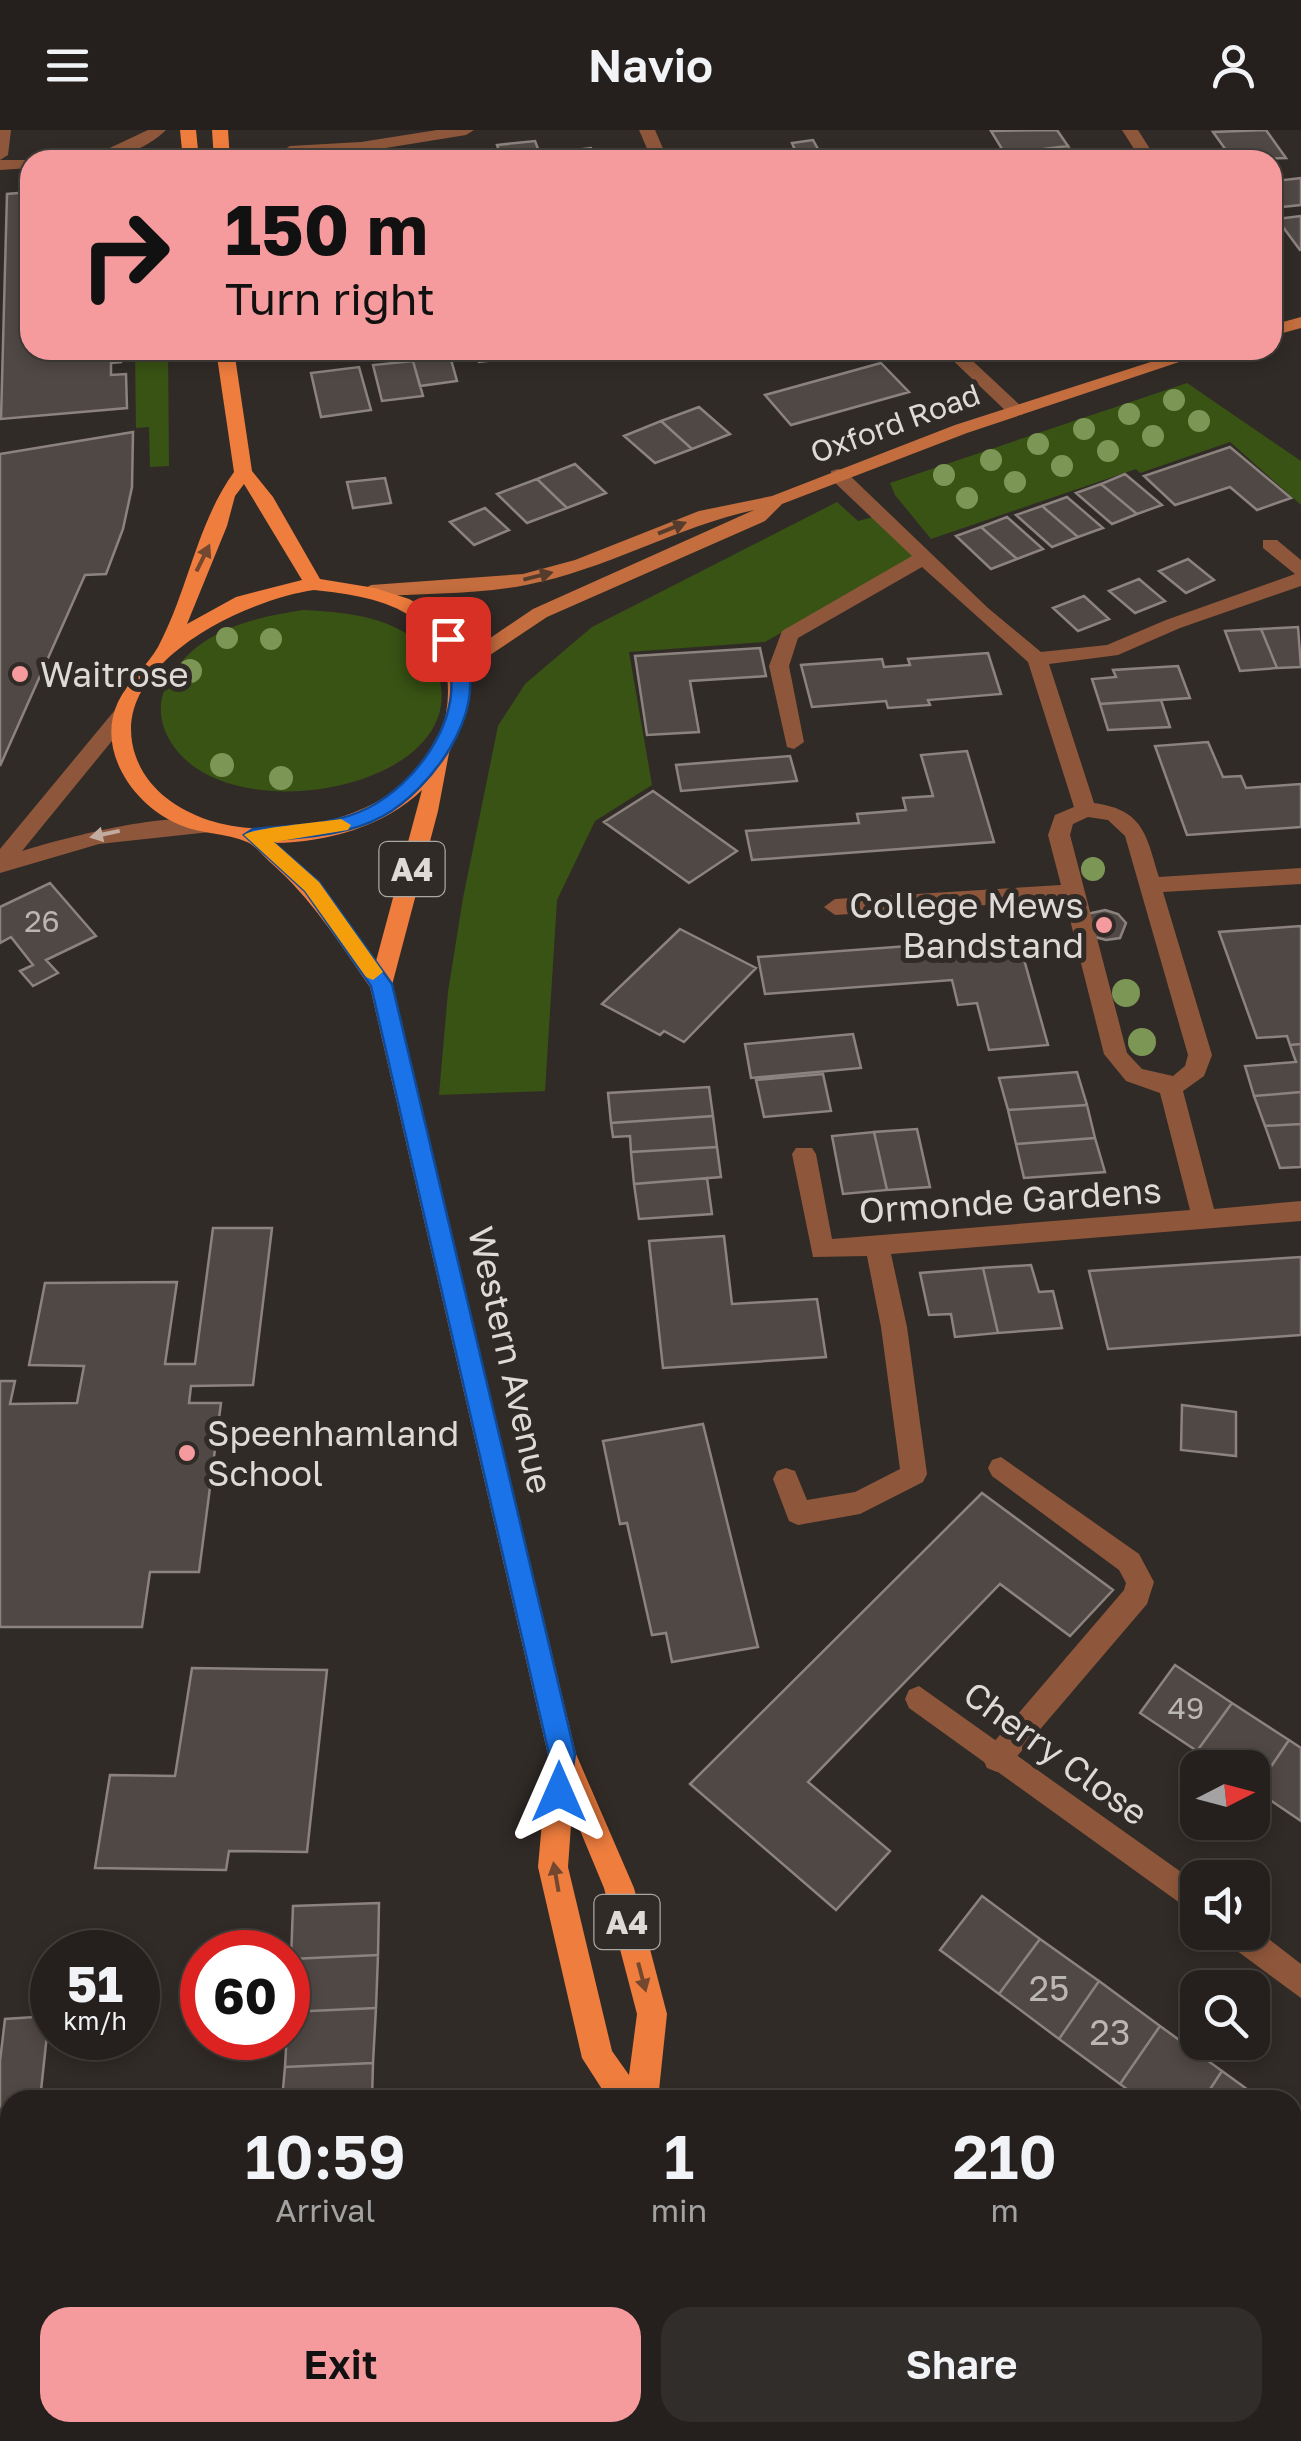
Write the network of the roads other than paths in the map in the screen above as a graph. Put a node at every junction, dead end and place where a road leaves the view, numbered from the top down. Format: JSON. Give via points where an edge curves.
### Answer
{"nodes":[{"id":1,"x":3,"y":130,"type":"edge"},
{"id":2,"x":158,"y":130,"type":"edge"},
{"id":3,"x":466,"y":130,"type":"edge"},
{"id":4,"x":118,"y":150,"type":"edge"},
{"id":5,"x":356,"y":150,"type":"edge"},
{"id":6,"x":0,"y":155,"type":"edge"},
{"id":7,"x":226,"y":360,"type":"edge"},
{"id":8,"x":963,"y":360,"type":"edge"},
{"id":9,"x":1174,"y":360,"type":"edge"},
{"id":10,"x":1016,"y":410,"type":"junction"},
{"id":11,"x":243,"y":472,"type":"junction"},
{"id":12,"x":838,"y":475,"type":"junction"},
{"id":13,"x":777,"y":500,"type":"junction"},
{"id":14,"x":1270,"y":544,"type":"dead end"},
{"id":15,"x":925,"y":557,"type":"junction"},
{"id":16,"x":1301,"y":570,"type":"edge"},
{"id":17,"x":1301,"y":579,"type":"edge"},
{"id":18,"x":314,"y":584,"type":"junction"},
{"id":19,"x":372,"y":591,"type":"junction"},
{"id":20,"x":167,"y":648,"type":"junction"},
{"id":21,"x":1038,"y":659,"type":"junction"},
{"id":22,"x":460,"y":666,"type":"junction"},
{"id":23,"x":122,"y":715,"type":"junction"},
{"id":24,"x":794,"y":742,"type":"dead end"},
{"id":25,"x":439,"y":752,"type":"junction"},
{"id":26,"x":1086,"y":810,"type":"junction"},
{"id":27,"x":202,"y":826,"type":"junction"},
{"id":28,"x":253,"y":835,"type":"junction"},
{"id":29,"x":0,"y":864,"type":"edge"},
{"id":30,"x":1301,"y":876,"type":"edge"},
{"id":31,"x":1150,"y":886,"type":"junction"},
{"id":32,"x":1071,"y":892,"type":"junction"},
{"id":33,"x":835,"y":908,"type":"dead end"},
{"id":34,"x":381,"y":984,"type":"junction"},
{"id":35,"x":1170,"y":1085,"type":"junction"},
{"id":36,"x":804,"y":1154,"type":"dead end"},
{"id":37,"x":1301,"y":1211,"type":"edge"},
{"id":38,"x":1205,"y":1220,"type":"junction"},
{"id":39,"x":877,"y":1246,"type":"junction"},
{"id":40,"x":1001,"y":1468,"type":"dead end"},
{"id":41,"x":786,"y":1480,"type":"dead end"},
{"id":42,"x":919,"y":1700,"type":"dead end"},
{"id":43,"x":562,"y":1754,"type":"junction"},
{"id":44,"x":998,"y":1760,"type":"junction"},
{"id":45,"x":1180,"y":1889,"type":"edge"},
{"id":46,"x":1259,"y":1950,"type":"edge"},
{"id":47,"x":1301,"y":1983,"type":"edge"},
{"id":48,"x":621,"y":2090,"type":"edge"},
{"id":49,"x":643,"y":2090,"type":"edge"}],
"edges":[{"from":1,"to":6,"type":"street"},
{"from":2,"to":4,"type":"street"},
{"from":3,"to":5,"type":"street"},
{"from":7,"to":11,"type":"main road"},
{"from":8,"to":10,"type":"street"},
{"from":9,"to":10,"type":"main road","name":"Oxford Road"},
{"from":10,"to":12,"type":"main road","name":"Oxford Road"},
{"from":11,"to":18,"type":"main road"},
{"from":20,"to":11,"type":"main road","one_way":true,"via":[[226,496]]},
{"from":12,"to":13,"type":"main road","name":"Oxford Road"},
{"from":12,"to":15,"type":"street"},
{"from":19,"to":13,"type":"main road","name":"Oxford Road","one_way":true,"via":[[524,580],[706,514]]},
{"from":13,"to":22,"type":"main road","name":"Oxford Road","via":[[758,517],[540,613]]},
{"from":14,"to":16,"type":"street"},
{"from":15,"to":21,"type":"street"},
{"from":15,"to":24,"type":"street","via":[[789,635],[779,666]]},
{"from":17,"to":21,"type":"street","via":[[1111,651]]},
{"from":18,"to":19,"type":"main road"},
{"from":18,"to":20,"type":"main road","via":[[262,592]]},
{"from":19,"to":22,"type":"main road","via":[[425,615],[448,639]]},
{"from":20,"to":23,"type":"main road"},
{"from":21,"to":26,"type":"street"},
{"from":22,"to":25,"type":"main road","number":"A4","via":[[456,708]]},
{"from":23,"to":27,"type":"main road","number":"A4","via":[[122,748],[137,779],[158,804]]},
{"from":23,"to":29,"type":"street"},
{"from":25,"to":28,"type":"main road","number":"A4","via":[[406,792],[373,814],[328,829]]},
{"from":25,"to":34,"type":"main road","name":"Western Avenue","number":"A4","via":[[433,800]]},
{"from":26,"to":31,"type":"street","via":[[1115,814],[1132,827]]},
{"from":26,"to":32,"type":"street","via":[[1059,827]]},
{"from":27,"to":28,"type":"main road","number":"A4"},
{"from":27,"to":29,"type":"street","one_way":true,"via":[[122,830]]},
{"from":28,"to":34,"type":"main road","name":"Western Avenue","number":"A4","via":[[312,886]]},
{"from":30,"to":31,"type":"street"},
{"from":31,"to":35,"type":"street","via":[[1200,1055],[1194,1075]]},
{"from":32,"to":33,"type":"street"},
{"from":32,"to":35,"type":"street","via":[[1120,1064],[1141,1081]]},
{"from":34,"to":43,"type":"main road","name":"Western Avenue","number":"A4"},
{"from":35,"to":38,"type":"street"},
{"from":36,"to":39,"type":"street","name":"Ormonde Gardens","via":[[822,1250]]},
{"from":37,"to":38,"type":"street","name":"Ormonde Gardens"},
{"from":38,"to":39,"type":"street","name":"Ormonde Gardens"},
{"from":39,"to":41,"type":"street","via":[[914,1474],[860,1503],[798,1513]]},
{"from":40,"to":44,"type":"street","via":[[1129,1562],[1140,1582],[1137,1596]]},
{"from":42,"to":44,"type":"street","name":"Cherry Close"},
{"from":48,"to":43,"type":"main road","name":"Western Avenue","number":"A4","one_way":true,"via":[[598,2058],[553,1867]]},
{"from":43,"to":49,"type":"main road","name":"Western Avenue","number":"A4","one_way":true,"via":[[619,1888],[652,2014]]},
{"from":44,"to":45,"type":"street","name":"Cherry Close"},
{"from":46,"to":47,"type":"street"}]}
